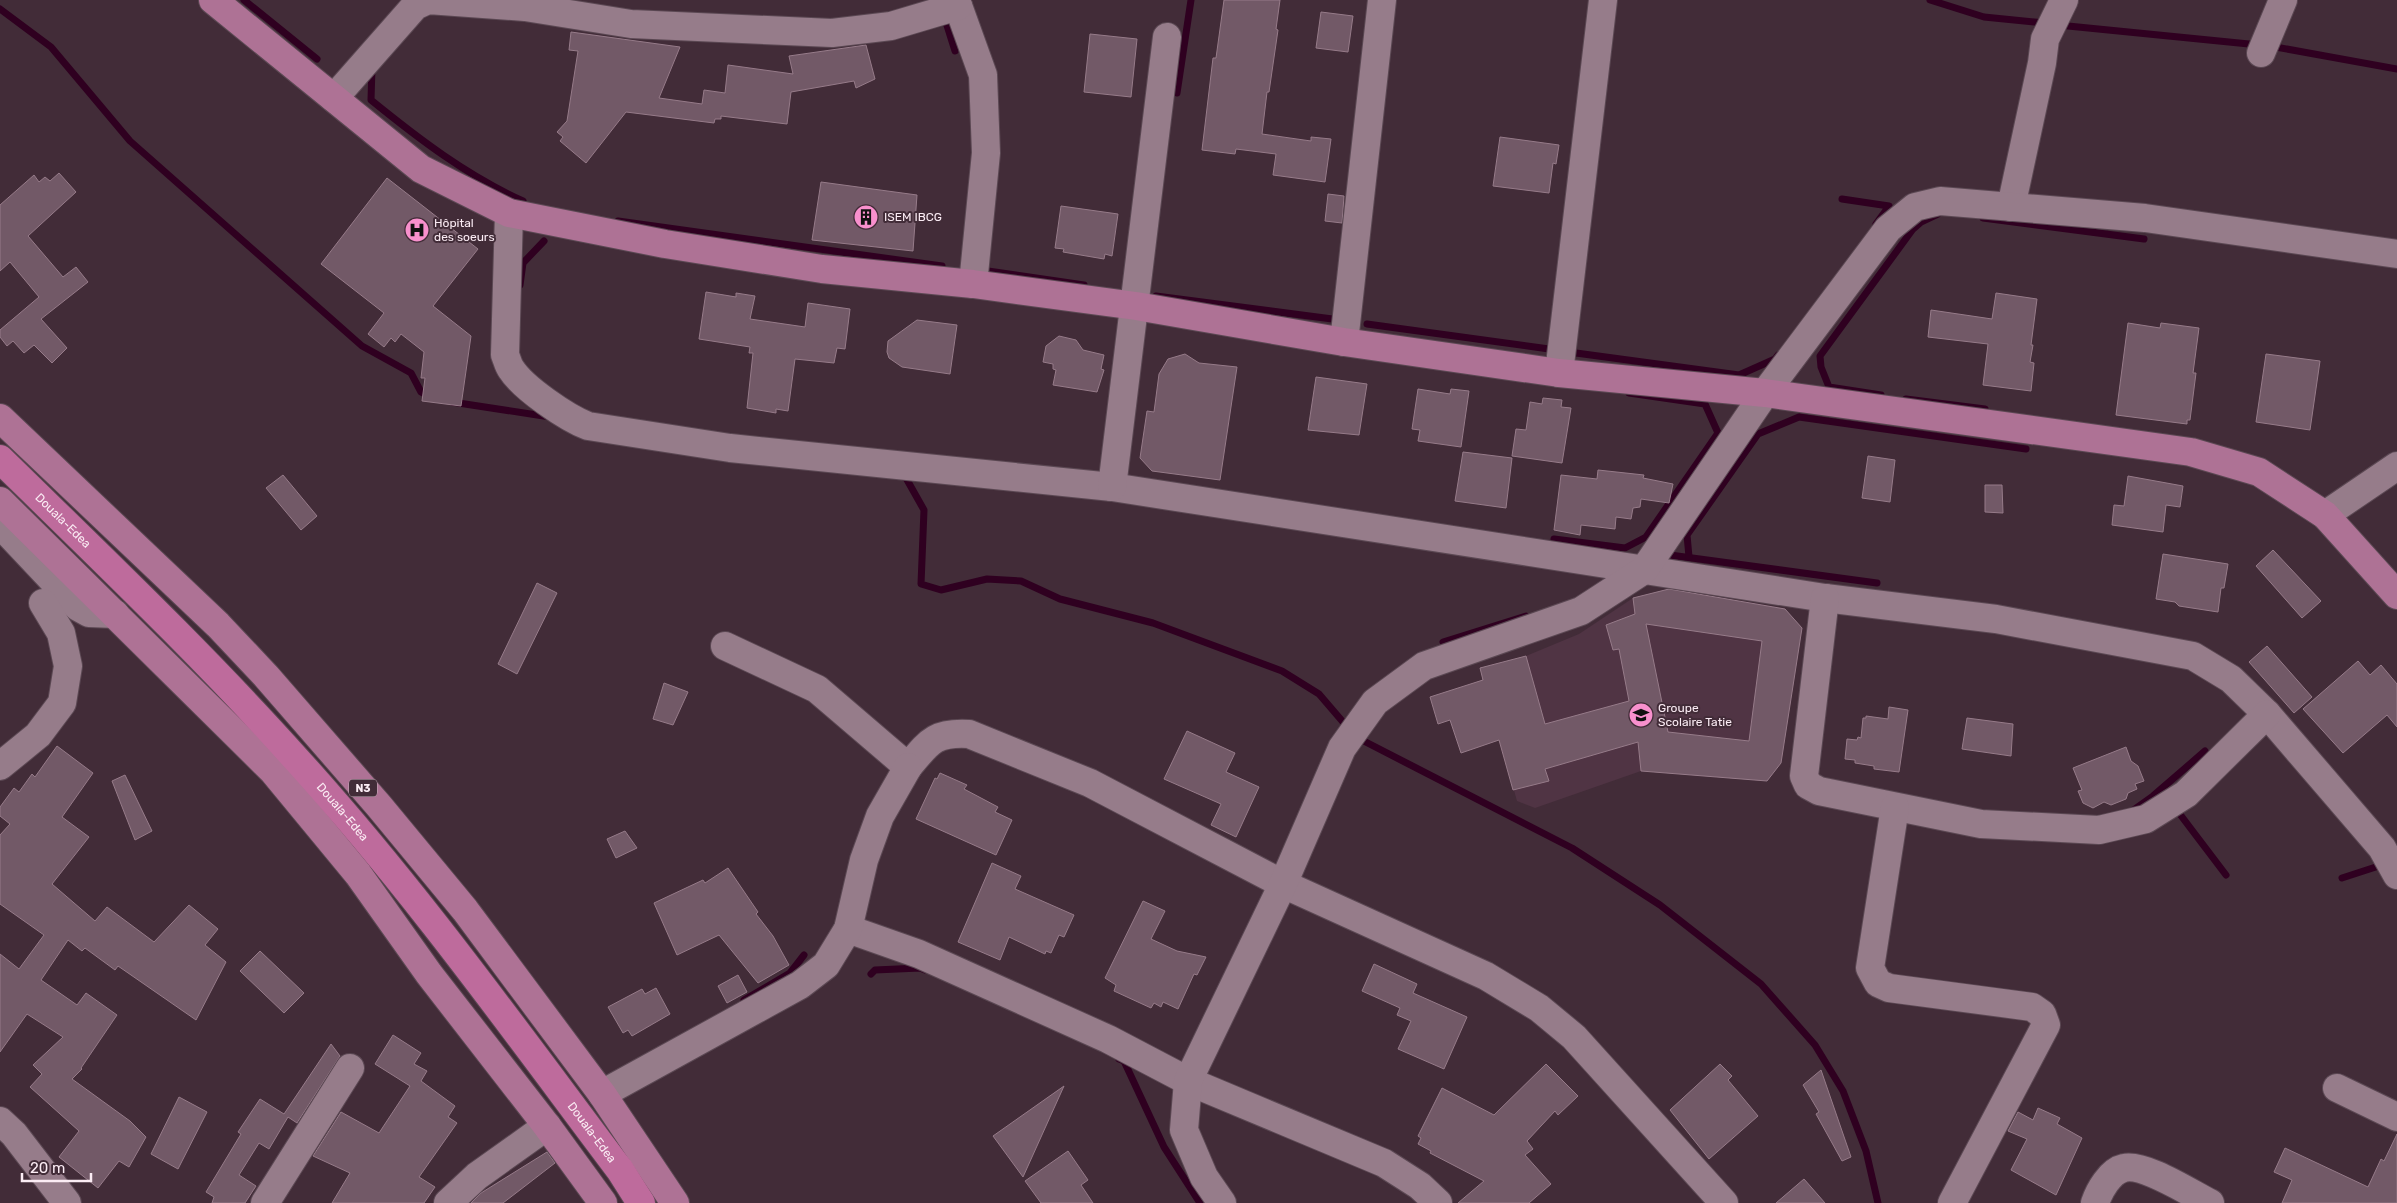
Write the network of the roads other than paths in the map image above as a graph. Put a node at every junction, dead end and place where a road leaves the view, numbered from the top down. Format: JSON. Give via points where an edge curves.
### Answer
{"nodes":[{"id":1,"x":213,"y":0,"type":"edge"},
{"id":2,"x":1382,"y":0,"type":"edge"},
{"id":3,"x":1604,"y":0,"type":"edge"},
{"id":4,"x":2064,"y":0,"type":"edge"},
{"id":5,"x":2282,"y":0,"type":"edge"},
{"id":6,"x":957,"y":3,"type":"edge"},
{"id":7,"x":1168,"y":37,"type":"dead end"},
{"id":8,"x":2261,"y":53,"type":"dead end"},
{"id":9,"x":334,"y":98,"type":"junction"},
{"id":10,"x":2011,"y":206,"type":"junction"},
{"id":11,"x":509,"y":213,"type":"junction"},
{"id":12,"x":2397,"y":254,"type":"edge"},
{"id":13,"x":973,"y":284,"type":"junction"},
{"id":14,"x":1136,"y":306,"type":"junction"},
{"id":15,"x":1344,"y":342,"type":"junction"},
{"id":16,"x":1560,"y":373,"type":"junction"},
{"id":17,"x":1765,"y":393,"type":"junction"},
{"id":18,"x":0,"y":418,"type":"edge"},
{"id":19,"x":0,"y":459,"type":"edge"},
{"id":20,"x":2397,"y":466,"type":"edge"},
{"id":21,"x":1112,"y":487,"type":"junction"},
{"id":22,"x":0,"y":501,"type":"edge"},
{"id":23,"x":2325,"y":515,"type":"junction"},
{"id":24,"x":0,"y":524,"type":"edge"},
{"id":25,"x":1644,"y":570,"type":"junction"},
{"id":26,"x":2397,"y":596,"type":"edge"},
{"id":27,"x":1824,"y":598,"type":"junction"},
{"id":28,"x":42,"y":602,"type":"dead end"},
{"id":29,"x":115,"y":614,"type":"junction"},
{"id":30,"x":725,"y":646,"type":"dead end"},
{"id":31,"x":2267,"y":714,"type":"junction"},
{"id":32,"x":0,"y":766,"type":"edge"},
{"id":33,"x":908,"y":767,"type":"junction"},
{"id":34,"x":1895,"y":807,"type":"junction"},
{"id":35,"x":2397,"y":874,"type":"edge"},
{"id":36,"x":1283,"y":884,"type":"junction"},
{"id":37,"x":848,"y":929,"type":"junction"},
{"id":38,"x":350,"y":1068,"type":"dead end"},
{"id":39,"x":1188,"y":1081,"type":"junction"},
{"id":40,"x":2337,"y":1088,"type":"dead end"},
{"id":41,"x":602,"y":1094,"type":"junction"},
{"id":42,"x":2397,"y":1117,"type":"edge"},
{"id":43,"x":0,"y":1121,"type":"edge"},
{"id":44,"x":547,"y":1126,"type":"junction"},
{"id":45,"x":67,"y":1203,"type":"edge"},
{"id":46,"x":265,"y":1203,"type":"edge"},
{"id":47,"x":448,"y":1203,"type":"edge"},
{"id":48,"x":603,"y":1203,"type":"edge"},
{"id":49,"x":641,"y":1203,"type":"edge"},
{"id":50,"x":675,"y":1203,"type":"edge"},
{"id":51,"x":1222,"y":1203,"type":"edge"},
{"id":52,"x":1438,"y":1203,"type":"edge"},
{"id":53,"x":1724,"y":1203,"type":"edge"},
{"id":54,"x":1952,"y":1203,"type":"edge"},
{"id":55,"x":2094,"y":1203,"type":"edge"},
{"id":56,"x":2210,"y":1203,"type":"edge"}],
"edges":[{"from":1,"to":9,"type":"main road"},
{"from":2,"to":15,"type":"street"},
{"from":3,"to":16,"type":"street"},
{"from":4,"to":10,"type":"street","via":[[2043,49]]},
{"from":5,"to":8,"type":"street"},
{"from":6,"to":9,"type":"street","via":[[891,26],[832,33],[631,24],[526,7],[428,0],[415,6]]},
{"from":6,"to":13,"type":"street","via":[[983,76],[986,152]]},
{"from":7,"to":14,"type":"street"},
{"from":9,"to":11,"type":"main road","via":[[421,169]]},
{"from":10,"to":12,"type":"street","via":[[2145,218]]},
{"from":10,"to":17,"type":"street","via":[[1940,201],[1915,207],[1888,229]]},
{"from":11,"to":13,"type":"main road","via":[[665,244],[822,269]]},
{"from":11,"to":21,"type":"street","via":[[505,355],[510,369],[521,381],[572,419],[588,426],[730,448]]},
{"from":13,"to":14,"type":"main road"},
{"from":14,"to":15,"type":"main road"},
{"from":14,"to":21,"type":"street"},
{"from":15,"to":16,"type":"main road"},
{"from":16,"to":17,"type":"main road"},
{"from":17,"to":23,"type":"main road","via":[[2191,452],[2259,472]]},
{"from":17,"to":25,"type":"street"},
{"from":18,"to":41,"type":"main road","number":"N3","via":[[266,676],[466,910]]},
{"from":19,"to":49,"type":"highway","name":"Douala-Edea","number":"N3","via":[[194,648],[380,856],[615,1163]]},
{"from":20,"to":23,"type":"street"},
{"from":21,"to":25,"type":"street"},
{"from":22,"to":29,"type":"main road"},
{"from":23,"to":26,"type":"main road"},
{"from":24,"to":29,"type":"street","via":[[78,607],[89,613]]},
{"from":25,"to":27,"type":"street"},
{"from":25,"to":36,"type":"street","via":[[1581,611],[1424,666],[1375,702],[1342,748]]},
{"from":27,"to":31,"type":"street","via":[[1996,619],[2193,656],[2231,679]]},
{"from":27,"to":34,"type":"street","via":[[1804,776],[1808,785],[1819,791]]},
{"from":28,"to":32,"type":"street","via":[[61,633],[68,666],[62,703],[38,735]]},
{"from":29,"to":44,"type":"main road","via":[[272,771],[358,874],[428,974]]},
{"from":30,"to":33,"type":"street","via":[[817,689]]},
{"from":31,"to":34,"type":"street","via":[[2186,794],[2146,819],[2099,830],[1981,824]]},
{"from":31,"to":35,"type":"street","via":[[2382,848]]},
{"from":33,"to":36,"type":"street","via":[[934,740],[948,733],[969,734],[1090,783]]},
{"from":33,"to":37,"type":"street","via":[[877,825],[864,860]]},
{"from":34,"to":54,"type":"street","via":[[1870,968],[1878,983],[1889,988],[2032,1007],[2042,1014],[2046,1025]]},
{"from":36,"to":39,"type":"street"},
{"from":36,"to":53,"type":"street","via":[[1486,976],[1539,1008],[1574,1036]]},
{"from":37,"to":39,"type":"street","via":[[919,954],[1108,1039]]},
{"from":37,"to":41,"type":"street","via":[[826,965],[800,986]]},
{"from":38,"to":46,"type":"street"},
{"from":39,"to":51,"type":"street","via":[[1184,1130],[1204,1177]]},
{"from":39,"to":52,"type":"street","via":[[1384,1163],[1420,1186]]},
{"from":40,"to":42,"type":"street"},
{"from":41,"to":50,"type":"main road","number":"N3"},
{"from":43,"to":45,"type":"street","via":[[14,1134]]},
{"from":44,"to":47,"type":"street","via":[[477,1176]]},
{"from":44,"to":48,"type":"main road"},
{"from":55,"to":56,"type":"street","via":[[2114,1173],[2124,1168],[2143,1170]]}]}
